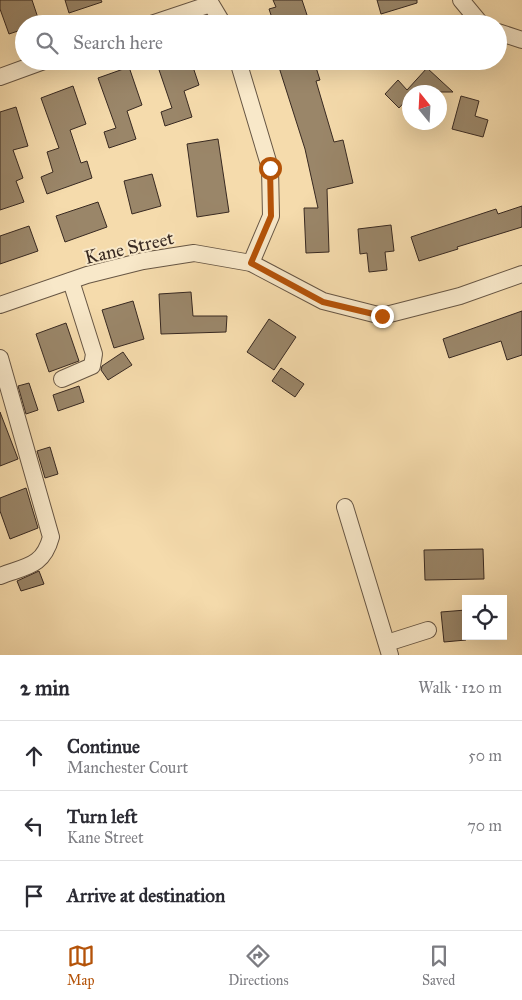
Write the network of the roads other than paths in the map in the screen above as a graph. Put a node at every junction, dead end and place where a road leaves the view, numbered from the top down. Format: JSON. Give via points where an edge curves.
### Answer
{"nodes":[{"id":1,"x":462,"y":0,"type":"edge"},
{"id":2,"x":178,"y":15,"type":"edge"},
{"id":3,"x":217,"y":15,"type":"edge"},
{"id":4,"x":474,"y":15,"type":"edge"},
{"id":5,"x":507,"y":35,"type":"edge"},
{"id":6,"x":522,"y":40,"type":"edge"},
{"id":7,"x":19,"y":70,"type":"edge"},
{"id":8,"x":241,"y":70,"type":"edge"},
{"id":9,"x":0,"y":77,"type":"edge"},
{"id":10,"x":251,"y":263,"type":"junction"},
{"id":11,"x":522,"y":274,"type":"edge"},
{"id":12,"x":71,"y":281,"type":"junction"},
{"id":13,"x":0,"y":305,"type":"edge"},
{"id":14,"x":0,"y":358,"type":"edge"},
{"id":15,"x":62,"y":379,"type":"dead end"},
{"id":16,"x":345,"y":506,"type":"dead end"},
{"id":17,"x":0,"y":576,"type":"edge"},
{"id":18,"x":428,"y":630,"type":"dead end"},
{"id":19,"x":389,"y":649,"type":"edge"}],
"edges":[{"from":1,"to":4,"type":"street"},
{"from":2,"to":3,"type":"street","via":[[210,4]]},
{"from":5,"to":6,"type":"street"},
{"from":7,"to":9,"type":"street"},
{"from":8,"to":10,"type":"street","via":[[270,168],[271,216]]},
{"from":10,"to":11,"type":"street","name":"Kane Street","via":[[323,302],[382,316],[460,296]]},
{"from":10,"to":12,"type":"street","name":"Kane Street","via":[[194,253],[143,260]]},
{"from":12,"to":13,"type":"street","name":"Kane Street"},
{"from":12,"to":15,"type":"street","via":[[94,354],[92,366]]},
{"from":14,"to":17,"type":"street","via":[[51,537],[47,552],[36,562]]},
{"from":16,"to":19,"type":"street"},
{"from":18,"to":19,"type":"street"}]}
